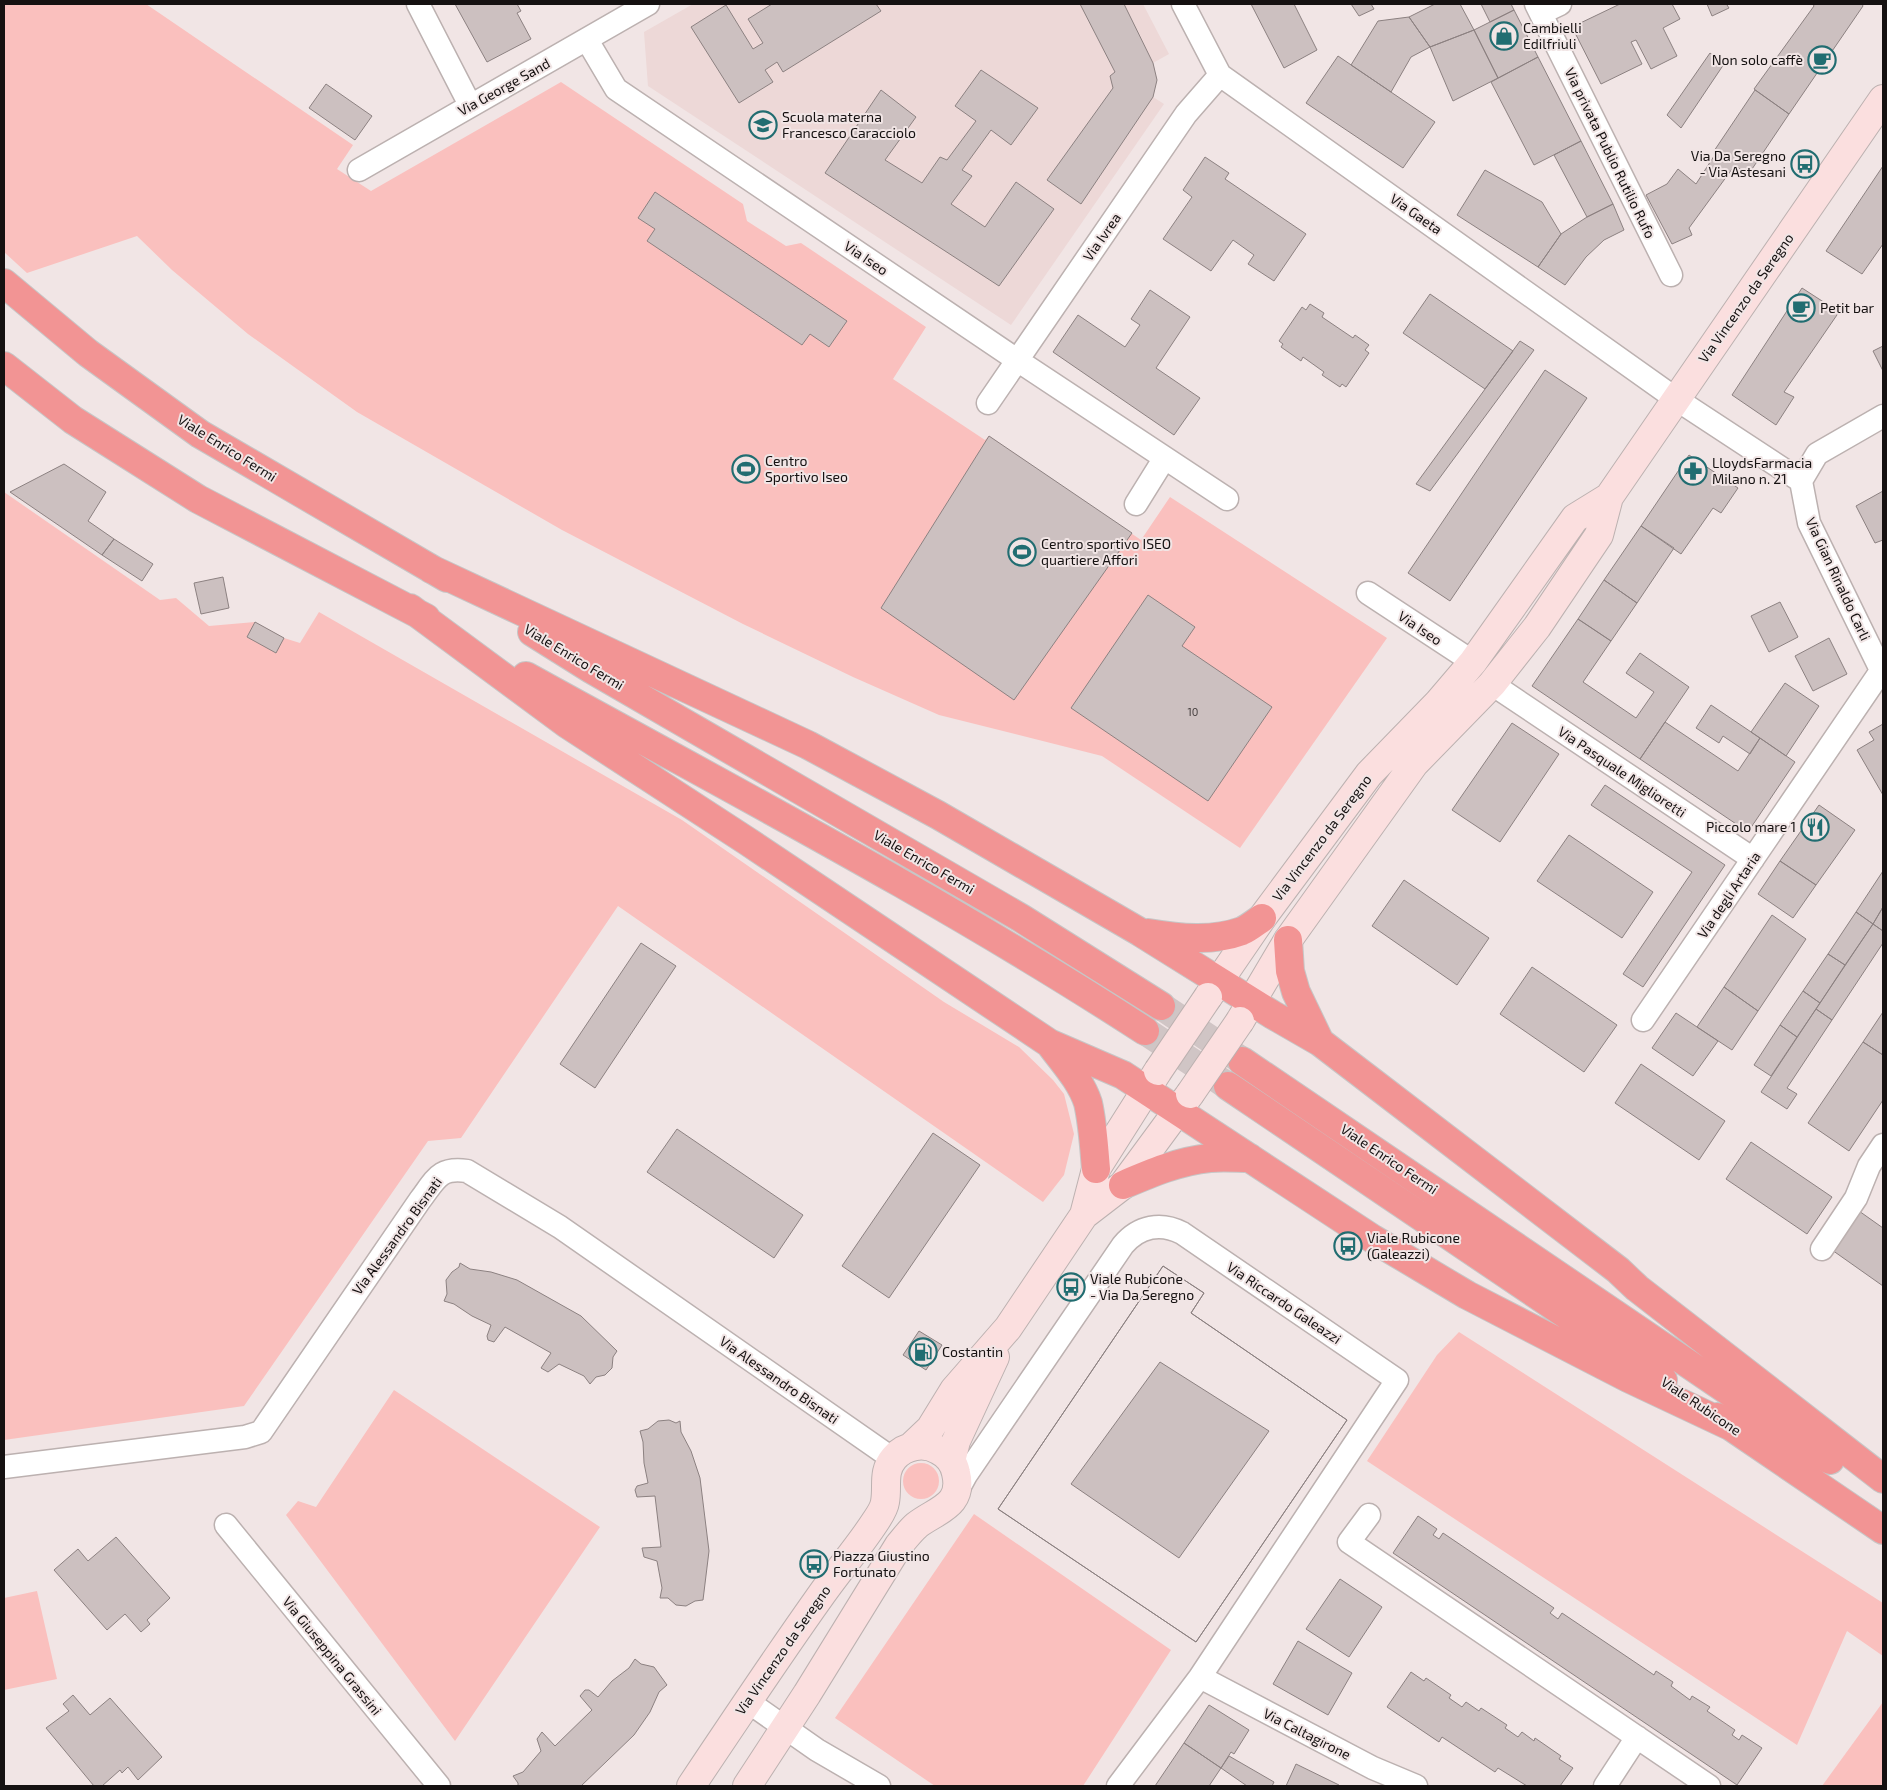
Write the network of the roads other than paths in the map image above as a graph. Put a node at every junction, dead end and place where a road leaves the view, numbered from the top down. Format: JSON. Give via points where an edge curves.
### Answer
{"nodes":[{"id":1,"x":418,"y":4,"type":"edge"},
{"id":2,"x":648,"y":4,"type":"edge"},
{"id":3,"x":1183,"y":4,"type":"edge"},
{"id":4,"x":1546,"y":7,"type":"edge"},
{"id":5,"x":587,"y":40,"type":"junction"},
{"id":6,"x":1220,"y":75,"type":"junction"},
{"id":7,"x":1883,"y":99,"type":"edge"},
{"id":8,"x":470,"y":105,"type":"junction"},
{"id":9,"x":359,"y":170,"type":"dead end"},
{"id":10,"x":1671,"y":275,"type":"dead end"},
{"id":11,"x":4,"y":283,"type":"edge"},
{"id":12,"x":1017,"y":360,"type":"junction"},
{"id":13,"x":4,"y":366,"type":"edge"},
{"id":14,"x":1676,"y":399,"type":"junction"},
{"id":15,"x":988,"y":403,"type":"dead end"},
{"id":16,"x":1883,"y":416,"type":"edge"},
{"id":17,"x":1164,"y":459,"type":"junction"},
{"id":18,"x":1801,"y":481,"type":"junction"},
{"id":19,"x":1609,"y":497,"type":"junction"},
{"id":20,"x":1227,"y":499,"type":"dead end"},
{"id":21,"x":1136,"y":504,"type":"dead end"},
{"id":22,"x":431,"y":568,"type":"junction"},
{"id":23,"x":1368,"y":593,"type":"dead end"},
{"id":24,"x":410,"y":608,"type":"junction"},
{"id":25,"x":1473,"y":662,"type":"junction"},
{"id":26,"x":1882,"y":672,"type":"edge"},
{"id":27,"x":1492,"y":684,"type":"junction"},
{"id":28,"x":1753,"y":859,"type":"junction"},
{"id":29,"x":1262,"y":918,"type":"junction"},
{"id":30,"x":1140,"y":932,"type":"junction"},
{"id":31,"x":1288,"y":940,"type":"junction"},
{"id":32,"x":1213,"y":989,"type":"junction"},
{"id":33,"x":1161,"y":1006,"type":"tunnel mouth"},
{"id":34,"x":1246,"y":1012,"type":"junction"},
{"id":35,"x":1644,"y":1020,"type":"dead end"},
{"id":36,"x":1145,"y":1030,"type":"tunnel mouth"},
{"id":37,"x":1320,"y":1042,"type":"junction"},
{"id":38,"x":1049,"y":1043,"type":"junction"},
{"id":39,"x":1242,"y":1061,"type":"tunnel mouth"},
{"id":40,"x":1228,"y":1086,"type":"tunnel mouth"},
{"id":41,"x":1146,"y":1090,"type":"junction"},
{"id":42,"x":1184,"y":1103,"type":"junction"},
{"id":43,"x":1883,"y":1144,"type":"edge"},
{"id":44,"x":1250,"y":1158,"type":"junction"},
{"id":45,"x":1096,"y":1169,"type":"junction"},
{"id":46,"x":1123,"y":1186,"type":"junction"},
{"id":47,"x":1084,"y":1215,"type":"junction"},
{"id":48,"x":1822,"y":1249,"type":"dead end"},
{"id":49,"x":1536,"y":1258,"type":"joint"},
{"id":50,"x":1519,"y":1282,"type":"joint"},
{"id":51,"x":1008,"y":1328,"type":"junction"},
{"id":52,"x":1732,"y":1427,"type":"junction"},
{"id":53,"x":902,"y":1453,"type":"junction"},
{"id":54,"x":951,"y":1461,"type":"junction"},
{"id":55,"x":4,"y":1467,"type":"edge"},
{"id":56,"x":1883,"y":1479,"type":"edge"},
{"id":57,"x":886,"y":1488,"type":"junction"},
{"id":58,"x":1883,"y":1496,"type":"edge"},
{"id":59,"x":954,"y":1497,"type":"junction"},
{"id":60,"x":1369,"y":1515,"type":"dead end"},
{"id":61,"x":932,"y":1516,"type":"junction"},
{"id":62,"x":226,"y":1525,"type":"dead end"},
{"id":63,"x":1883,"y":1530,"type":"edge"},
{"id":64,"x":1200,"y":1677,"type":"junction"},
{"id":65,"x":748,"y":1702,"type":"junction"},
{"id":66,"x":785,"y":1729,"type":"junction"},
{"id":67,"x":1637,"y":1737,"type":"junction"},
{"id":68,"x":439,"y":1786,"type":"edge"},
{"id":69,"x":690,"y":1786,"type":"edge"},
{"id":70,"x":747,"y":1786,"type":"edge"},
{"id":71,"x":879,"y":1786,"type":"edge"},
{"id":72,"x":1118,"y":1786,"type":"edge"},
{"id":73,"x":1416,"y":1786,"type":"edge"},
{"id":74,"x":1605,"y":1786,"type":"edge"},
{"id":75,"x":1709,"y":1786,"type":"edge"}],
"edges":[{"from":1,"to":8,"type":"street"},
{"from":2,"to":5,"type":"street","name":"Via George Sand"},
{"from":3,"to":6,"type":"street","name":"Via Gaeta"},
{"from":4,"to":10,"type":"street","name":"Via privata Publio Rutilio Rufo"},
{"from":5,"to":8,"type":"street","name":"Via George Sand"},
{"from":5,"to":12,"type":"street","name":"Via Iseo","via":[[616,88]]},
{"from":6,"to":12,"type":"street","name":"Via Ivrea","via":[[1186,114]]},
{"from":6,"to":14,"type":"street","name":"Via Gaeta"},
{"from":7,"to":14,"type":"main road","name":"Via Vincenzo da Seregno"},
{"from":8,"to":9,"type":"street","name":"Via George Sand"},
{"from":11,"to":22,"type":"highway","name":"Viale Enrico Fermi","via":[[88,353],[200,434]]},
{"from":12,"to":15,"type":"street","name":"Via Ivrea"},
{"from":12,"to":17,"type":"street","name":"Via Iseo"},
{"from":13,"to":24,"type":"highway","via":[[73,420],[198,499]]},
{"from":14,"to":18,"type":"street"},
{"from":14,"to":19,"type":"main road","name":"Via Vincenzo da Seregno"},
{"from":16,"to":18,"type":"street","via":[[1817,454]]},
{"from":17,"to":20,"type":"street","name":"Via Iseo"},
{"from":17,"to":21,"type":"street"},
{"from":18,"to":26,"type":"street","name":"Via Gian Rinaldo Carli","via":[[1809,523]]},
{"from":19,"to":25,"type":"main road","name":"Via Vincenzo da Seregno","via":[[1575,518]]},
{"from":19,"to":27,"type":"main road","name":"Via Vincenzo da Seregno","via":[[1600,535],[1537,627]]},
{"from":22,"to":30,"type":"highway","via":[[808,745],[938,815]]},
{"from":22,"to":33,"type":"highway","name":"Viale Enrico Fermi","via":[[591,669],[1021,918]]},
{"from":23,"to":25,"type":"street","name":"Via Iseo"},
{"from":24,"to":36,"type":"highway","via":[[517,671],[734,788],[963,918]]},
{"from":24,"to":38,"type":"highway","via":[[567,724]]},
{"from":25,"to":29,"type":"main road","name":"Via Vincenzo da Seregno","via":[[1369,774]]},
{"from":26,"to":28,"type":"street","name":"Via degli Artaria"},
{"from":27,"to":28,"type":"street","name":"Via Pasquale Miglioretti"},
{"from":27,"to":31,"type":"main road","name":"Via Vincenzo da Seregno","via":[[1414,764]]},
{"from":28,"to":35,"type":"street","name":"Via degli Artaria"},
{"from":29,"to":30,"type":"highway","via":[[1243,930],[1219,937],[1183,938]]},
{"from":29,"to":32,"type":"main road","name":"Via Vincenzo da Seregno"},
{"from":30,"to":32,"type":"highway"},
{"from":31,"to":34,"type":"main road","name":"Via Vincenzo da Seregno"},
{"from":31,"to":37,"type":"highway","via":[[1290,971],[1296,992]]},
{"from":32,"to":34,"type":"highway"},
{"from":32,"to":41,"type":"main road","name":"Via Vincenzo da Seregno","bridge":true},
{"from":34,"to":37,"type":"highway"},
{"from":34,"to":42,"type":"main road","name":"Via Vincenzo da Seregno","bridge":true},
{"from":37,"to":56,"type":"highway","via":[[1618,1270]]},
{"from":38,"to":41,"type":"highway","via":[[1123,1075]]},
{"from":38,"to":45,"type":"highway","via":[[1075,1078],[1087,1102]]},
{"from":39,"to":49,"type":"highway","name":"Viale Enrico Fermi"},
{"from":40,"to":50,"type":"highway","name":"Viale Enrico Fermi"},
{"from":41,"to":42,"type":"highway"},
{"from":41,"to":45,"type":"main road","name":"Via Vincenzo da Seregno"},
{"from":42,"to":44,"type":"highway"},
{"from":42,"to":46,"type":"main road","name":"Via Vincenzo da Seregno"},
{"from":43,"to":48,"type":"street","via":[[1869,1166],[1856,1198]]},
{"from":44,"to":46,"type":"highway","via":[[1210,1158],[1181,1163]]},
{"from":44,"to":52,"type":"highway","via":[[1373,1239],[1467,1295],[1628,1378]]},
{"from":45,"to":47,"type":"main road","name":"Via Vincenzo da Seregno"},
{"from":46,"to":47,"type":"main road","name":"Via Vincenzo da Seregno"},
{"from":47,"to":51,"type":"main road","name":"Via Vincenzo da Seregno"},
{"from":49,"to":58,"type":"highway","name":"Viale Rubicone"},
{"from":50,"to":52,"type":"highway","name":"Viale Rubicone"},
{"from":51,"to":53,"type":"main road","name":"Via Vincenzo da Seregno","via":[[954,1390],[930,1429]]},
{"from":51,"to":54,"type":"main road","name":"Via Vincenzo da Seregno","via":[[956,1441]]},
{"from":52,"to":63,"type":"highway","name":"Viale Rubicone"},
{"from":53,"to":54,"type":"main road","via":[[919,1445],[934,1447]]},
{"from":53,"to":55,"type":"street","name":"Via Alessandro Bisnati","via":[[560,1228],[467,1171],[453,1169],[439,1174],[420,1200],[261,1432],[245,1437]]},
{"from":53,"to":57,"type":"main road","name":"Via Vincenzo da Seregno","via":[[886,1473]]},
{"from":54,"to":59,"type":"main road","via":[[958,1482]]},
{"from":57,"to":61,"type":"main road","via":[[892,1502],[903,1513],[917,1517]]},
{"from":57,"to":65,"type":"main road","name":"Via Vincenzo da Seregno","via":[[884,1506],[876,1522]]},
{"from":59,"to":61,"type":"main road"},
{"from":59,"to":64,"type":"street","name":"Via Riccardo Galeazzi","via":[[1123,1245],[1146,1228],[1168,1227],[1182,1233],[1397,1380]]},
{"from":60,"to":67,"type":"street","via":[[1349,1542]]},
{"from":61,"to":66,"type":"main road","via":[[916,1526],[899,1545]]},
{"from":62,"to":68,"type":"street","name":"Via Giuseppina Grassini"},
{"from":64,"to":72,"type":"street"},
{"from":64,"to":73,"type":"street","name":"Via Caltagirone","via":[[1373,1768]]},
{"from":65,"to":66,"type":"street"},
{"from":65,"to":69,"type":"main road","name":"Via Vincenzo da Seregno"},
{"from":66,"to":70,"type":"main road"},
{"from":66,"to":71,"type":"street"},
{"from":67,"to":74,"type":"street"},
{"from":67,"to":75,"type":"street"}]}
